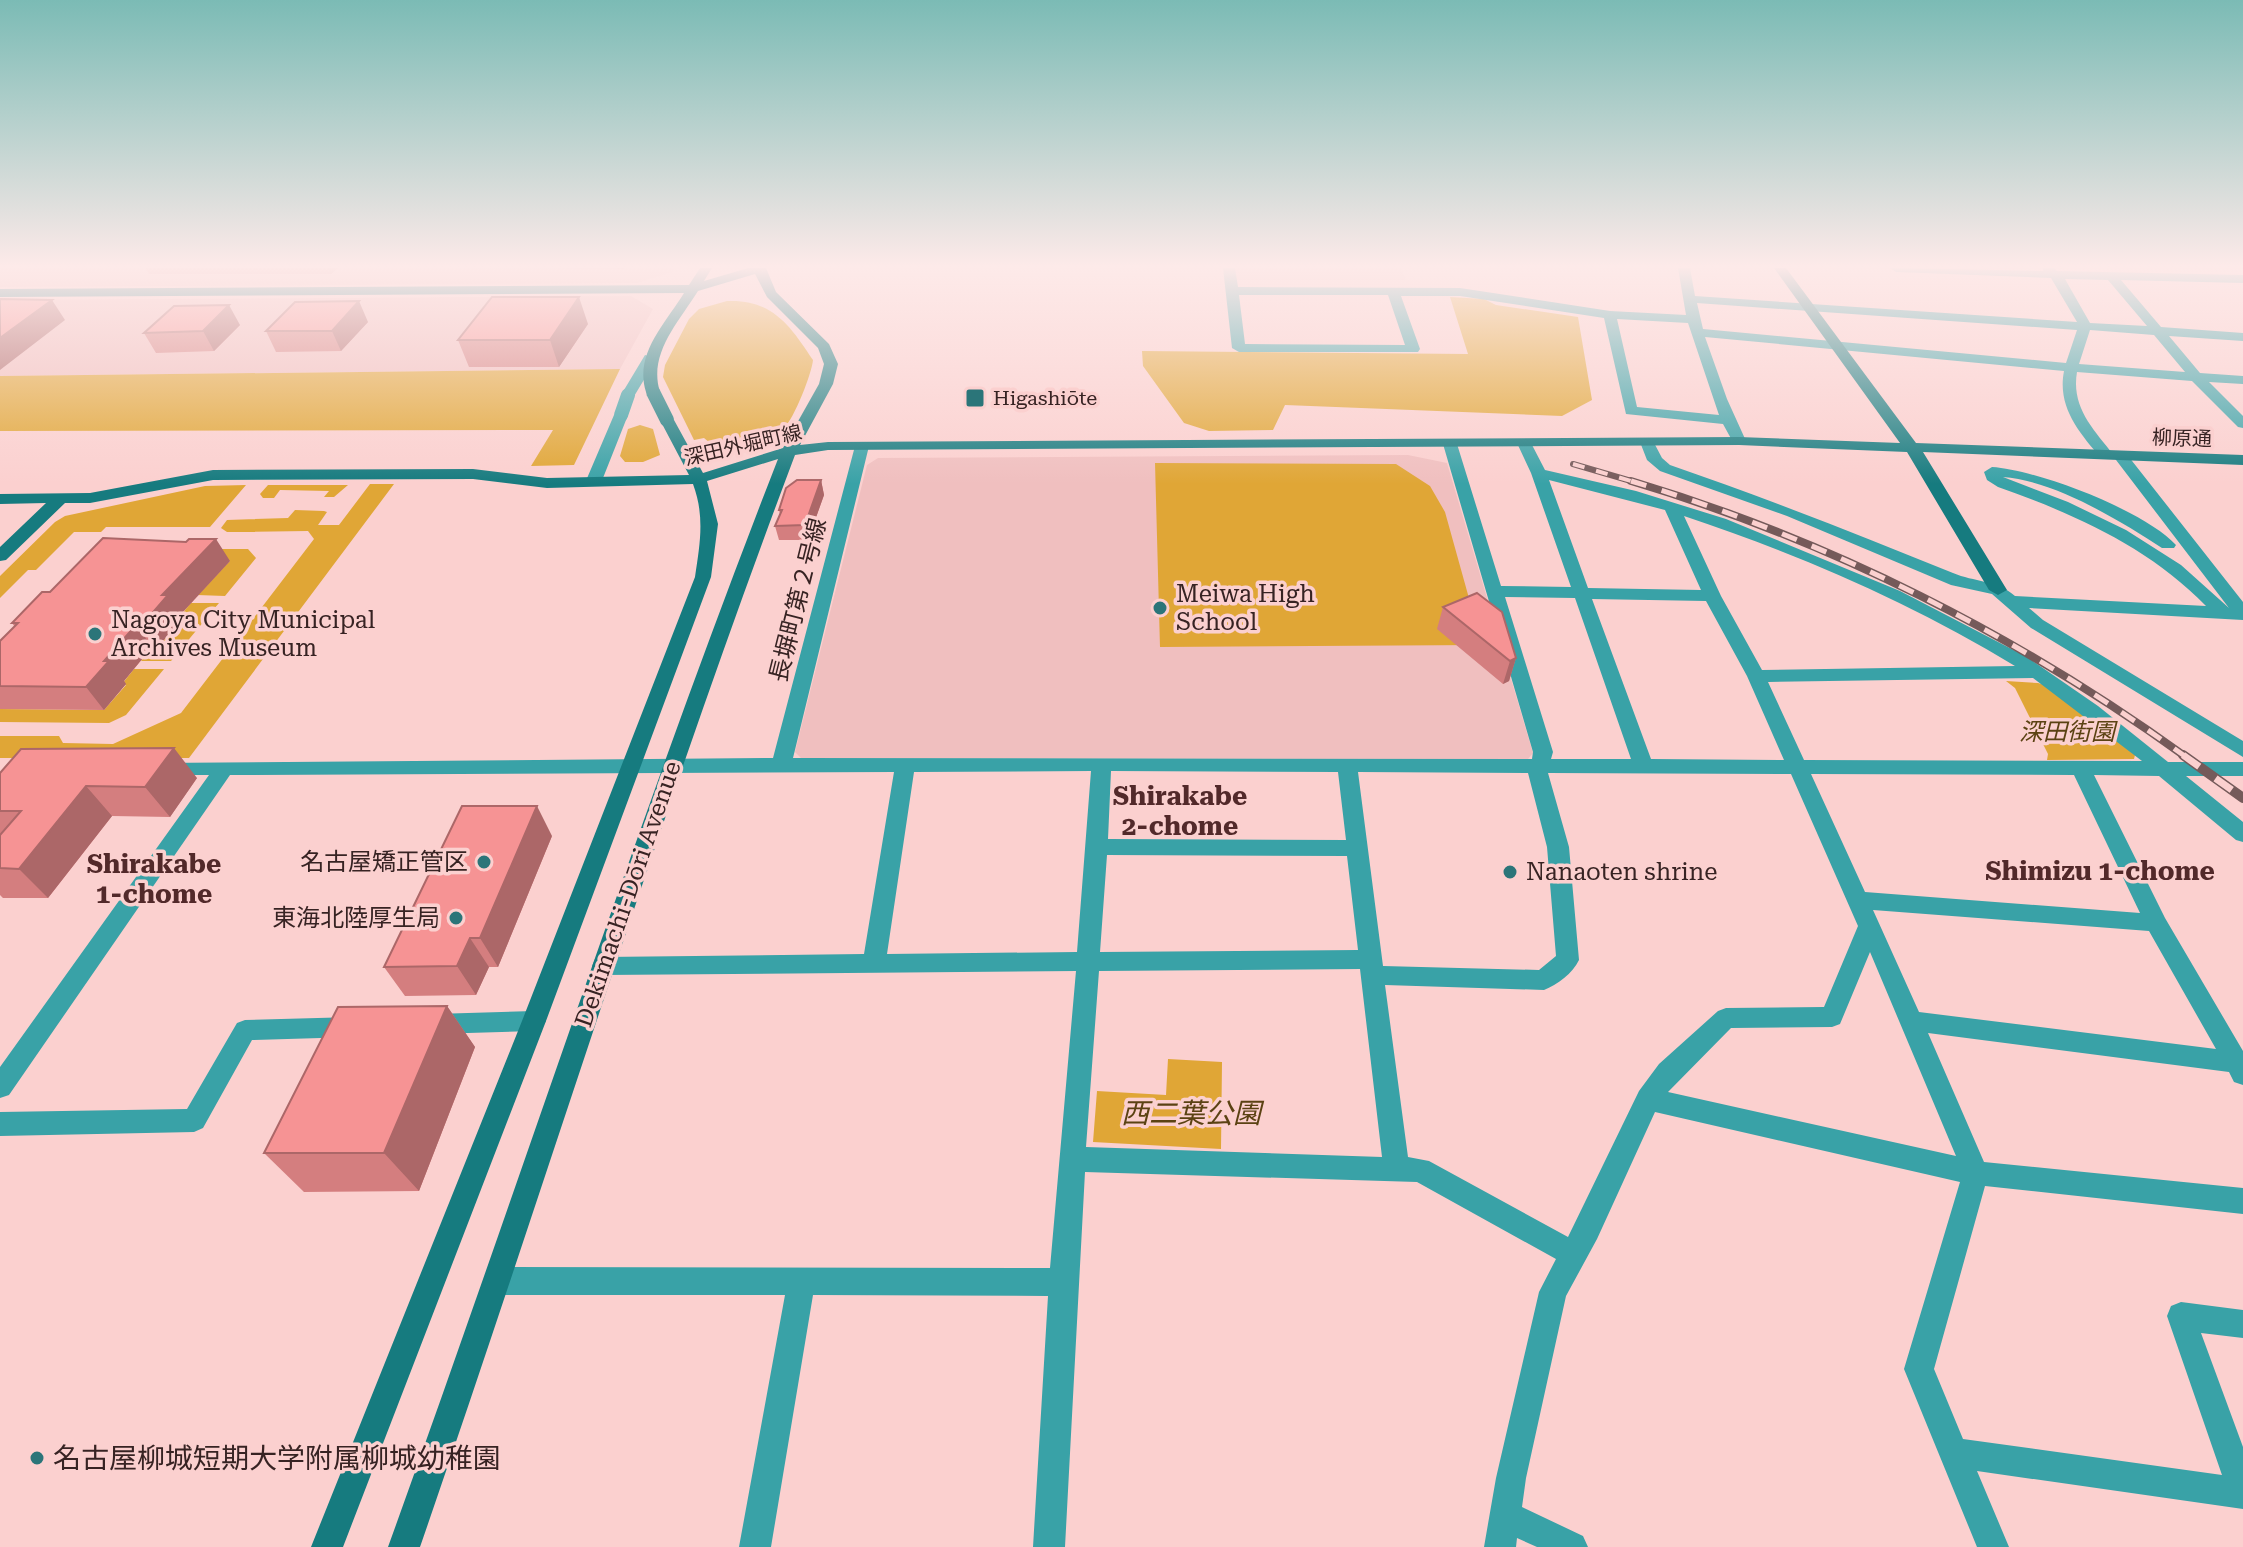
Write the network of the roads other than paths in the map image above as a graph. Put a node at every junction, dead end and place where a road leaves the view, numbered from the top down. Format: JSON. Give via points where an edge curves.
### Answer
{"nodes":[{"id":1,"x":661,"y":340,"type":"edge"},
{"id":2,"x":817,"y":340,"type":"edge"},
{"id":3,"x":1238,"y":340,"type":"edge"},
{"id":4,"x":1410,"y":340,"type":"edge"},
{"id":5,"x":1616,"y":340,"type":"edge"},
{"id":6,"x":1699,"y":340,"type":"edge"},
{"id":7,"x":1805,"y":340,"type":"edge"},
{"id":8,"x":1832,"y":340,"type":"edge"},
{"id":9,"x":2080,"y":340,"type":"edge"},
{"id":10,"x":2166,"y":340,"type":"edge"},
{"id":11,"x":1835,"y":344,"type":"junction"},
{"id":12,"x":650,"y":358,"type":"junction"},
{"id":13,"x":2071,"y":365,"type":"junction"},
{"id":14,"x":2197,"y":378,"type":"junction"},
{"id":15,"x":2243,"y":380,"type":"edge"},
{"id":16,"x":1728,"y":420,"type":"junction"},
{"id":17,"x":2243,"y":424,"type":"edge"},
{"id":18,"x":1739,"y":441,"type":"junction"},
{"id":19,"x":1647,"y":442,"type":"junction"},
{"id":20,"x":1524,"y":443,"type":"junction"},
{"id":21,"x":1450,"y":444,"type":"junction"},
{"id":22,"x":862,"y":446,"type":"junction"},
{"id":23,"x":1910,"y":448,"type":"junction"},
{"id":24,"x":789,"y":451,"type":"junction"},
{"id":25,"x":2113,"y":455,"type":"junction"},
{"id":26,"x":2243,"y":460,"type":"edge"},
{"id":27,"x":1539,"y":473,"type":"junction"},
{"id":28,"x":698,"y":479,"type":"junction"},
{"id":29,"x":593,"y":483,"type":"junction"},
{"id":30,"x":0,"y":499,"type":"edge"},
{"id":31,"x":59,"y":500,"type":"junction"},
{"id":32,"x":1672,"y":508,"type":"junction"},
{"id":33,"x":2168,"y":545,"type":"junction"},
{"id":34,"x":2193,"y":547,"type":"junction"},
{"id":35,"x":2150,"y":553,"type":"junction"},
{"id":36,"x":0,"y":556,"type":"edge"},
{"id":37,"x":1494,"y":591,"type":"junction"},
{"id":38,"x":1582,"y":591,"type":"junction"},
{"id":39,"x":1712,"y":596,"type":"junction"},
{"id":40,"x":2003,"y":596,"type":"junction"},
{"id":41,"x":2221,"y":612,"type":"junction"},
{"id":42,"x":2243,"y":614,"type":"edge"},
{"id":43,"x":2037,"y":672,"type":"junction"},
{"id":44,"x":1756,"y":676,"type":"junction"},
{"id":45,"x":2243,"y":750,"type":"edge"},
{"id":46,"x":1101,"y":764,"type":"junction"},
{"id":47,"x":905,"y":765,"type":"junction"},
{"id":48,"x":1347,"y":765,"type":"junction"},
{"id":49,"x":1542,"y":765,"type":"junction"},
{"id":50,"x":1643,"y":765,"type":"junction"},
{"id":51,"x":1795,"y":765,"type":"junction"},
{"id":52,"x":781,"y":766,"type":"junction"},
{"id":53,"x":2159,"y":766,"type":"junction"},
{"id":54,"x":672,"y":767,"type":"junction"},
{"id":55,"x":2080,"y":767,"type":"junction"},
{"id":56,"x":149,"y":768,"type":"edge"},
{"id":57,"x":629,"y":768,"type":"junction"},
{"id":58,"x":224,"y":769,"type":"junction"},
{"id":59,"x":2243,"y":769,"type":"edge"},
{"id":60,"x":2243,"y":834,"type":"edge"},
{"id":61,"x":1097,"y":847,"type":"junction"},
{"id":62,"x":1358,"y":848,"type":"junction"},
{"id":63,"x":1857,"y":900,"type":"junction"},
{"id":64,"x":2156,"y":923,"type":"junction"},
{"id":65,"x":1869,"y":927,"type":"junction"},
{"id":66,"x":1088,"y":961,"type":"junction"},
{"id":67,"x":874,"y":964,"type":"junction"},
{"id":68,"x":603,"y":966,"type":"junction"},
{"id":69,"x":1373,"y":967,"type":"junction"},
{"id":70,"x":534,"y":1021,"type":"junction"},
{"id":71,"x":1912,"y":1021,"type":"junction"},
{"id":72,"x":412,"y":1025,"type":"edge"},
{"id":73,"x":382,"y":1026,"type":"edge"},
{"id":74,"x":2240,"y":1068,"type":"edge"},
{"id":75,"x":1,"y":1085,"type":"edge"},
{"id":76,"x":1648,"y":1099,"type":"junction"},
{"id":77,"x":0,"y":1124,"type":"edge"},
{"id":78,"x":1073,"y":1159,"type":"junction"},
{"id":79,"x":1396,"y":1168,"type":"junction"},
{"id":80,"x":1976,"y":1173,"type":"junction"},
{"id":81,"x":2243,"y":1201,"type":"edge"},
{"id":82,"x":1573,"y":1254,"type":"junction"},
{"id":83,"x":498,"y":1281,"type":"junction"},
{"id":84,"x":802,"y":1281,"type":"junction"},
{"id":85,"x":1063,"y":1282,"type":"junction"},
{"id":86,"x":2243,"y":1324,"type":"edge"},
{"id":87,"x":1955,"y":1453,"type":"junction"},
{"id":88,"x":2243,"y":1491,"type":"edge"},
{"id":89,"x":1506,"y":1516,"type":"junction"},
{"id":90,"x":327,"y":1547,"type":"edge"},
{"id":91,"x":404,"y":1547,"type":"edge"},
{"id":92,"x":755,"y":1547,"type":"edge"},
{"id":93,"x":1049,"y":1547,"type":"edge"},
{"id":94,"x":1500,"y":1547,"type":"edge"},
{"id":95,"x":1572,"y":1547,"type":"edge"},
{"id":96,"x":1993,"y":1547,"type":"edge"}],
"edges":[{"from":1,"to":12,"type":"street"},
{"from":2,"to":24,"type":"street","name":"Dekimachi-Dōri Avenue","via":[[831,364],[826,384]]},
{"from":3,"to":4,"type":"street","via":[[1239,348],[1413,349]]},
{"from":5,"to":16,"type":"street","via":[[1631,411]]},
{"from":6,"to":16,"type":"street"},
{"from":7,"to":11,"type":"street"},
{"from":8,"to":11,"type":"street"},
{"from":9,"to":13,"type":"street"},
{"from":10,"to":14,"type":"street"},
{"from":11,"to":13,"type":"street"},
{"from":11,"to":23,"type":"street"},
{"from":12,"to":28,"type":"street","name":"Dekimachi-Dōri Avenue","bridge":true,"via":[[653,392]]},
{"from":12,"to":29,"type":"street","bridge":true,"via":[[628,395]]},
{"from":13,"to":14,"type":"street"},
{"from":13,"to":25,"type":"street","via":[[2067,388],[2077,421]]},
{"from":14,"to":15,"type":"street"},
{"from":14,"to":17,"type":"street"},
{"from":16,"to":18,"type":"street"},
{"from":18,"to":19,"type":"street","name":"深田外堀町線"},
{"from":18,"to":23,"type":"street","name":"柳原通"},
{"from":19,"to":20,"type":"street","name":"深田外堀町線"},
{"from":19,"to":40,"type":"street","via":[[1665,468]]},
{"from":20,"to":21,"type":"street","name":"深田外堀町線"},
{"from":20,"to":27,"type":"street"},
{"from":21,"to":22,"type":"street","name":"深田外堀町線"},
{"from":21,"to":37,"type":"street"},
{"from":22,"to":24,"type":"street","name":"深田外堀町線"},
{"from":22,"to":52,"type":"street","name":"長塀町第２号線"},
{"from":23,"to":25,"type":"street","name":"柳原通"},
{"from":23,"to":40,"type":"street"},
{"from":24,"to":28,"type":"street","name":"深田外堀町線"},
{"from":24,"to":54,"type":"street","name":"Dekimachi-Dōri Avenue"},
{"from":25,"to":26,"type":"street","name":"柳原通"},
{"from":25,"to":34,"type":"street"},
{"from":27,"to":32,"type":"street"},
{"from":27,"to":38,"type":"street"},
{"from":28,"to":29,"type":"street","name":"深田外堀町線"},
{"from":28,"to":57,"type":"street","name":"Dekimachi-Dōri Avenue","via":[[709,509],[703,577]]},
{"from":29,"to":31,"type":"street","name":"深田外堀町線","via":[[473,474],[213,475]]},
{"from":30,"to":31,"type":"street","name":"深田外堀町線"},
{"from":31,"to":36,"type":"street"},
{"from":32,"to":39,"type":"street"},
{"from":32,"to":43,"type":"street","via":[[1850,575],[1977,636]]},
{"from":33,"to":34,"type":"street"},
{"from":33,"to":35,"type":"street"},
{"from":33,"to":35,"type":"street","via":[[2067,492],[2027,476],[1992,472],[2003,484],[2085,516]]},
{"from":34,"to":42,"type":"street"},
{"from":35,"to":41,"type":"street"},
{"from":37,"to":38,"type":"street"},
{"from":37,"to":49,"type":"street","via":[[1543,752]]},
{"from":38,"to":39,"type":"street"},
{"from":38,"to":50,"type":"street"},
{"from":39,"to":44,"type":"street"},
{"from":40,"to":41,"type":"street"},
{"from":40,"to":45,"type":"street","via":[[2037,624]]},
{"from":41,"to":42,"type":"street"},
{"from":43,"to":44,"type":"street"},
{"from":43,"to":53,"type":"street"},
{"from":44,"to":51,"type":"street"},
{"from":46,"to":47,"type":"street"},
{"from":46,"to":48,"type":"street"},
{"from":46,"to":61,"type":"street"},
{"from":47,"to":52,"type":"street"},
{"from":47,"to":67,"type":"street"},
{"from":48,"to":49,"type":"street"},
{"from":48,"to":62,"type":"street"},
{"from":49,"to":50,"type":"street"},
{"from":49,"to":69,"type":"street","via":[[1538,775],[1558,847],[1568,960],[1544,980]]},
{"from":50,"to":51,"type":"street"},
{"from":51,"to":55,"type":"street"},
{"from":51,"to":63,"type":"street"},
{"from":52,"to":54,"type":"street"},
{"from":53,"to":55,"type":"street"},
{"from":53,"to":59,"type":"street"},
{"from":53,"to":60,"type":"street"},
{"from":54,"to":57,"type":"street"},
{"from":54,"to":68,"type":"street","name":"Dekimachi-Dōri Avenue"},
{"from":55,"to":64,"type":"street"},
{"from":56,"to":58,"type":"street"},
{"from":57,"to":58,"type":"street"},
{"from":57,"to":70,"type":"street","name":"Dekimachi-Dōri Avenue"},
{"from":58,"to":75,"type":"street"},
{"from":61,"to":62,"type":"street"},
{"from":61,"to":66,"type":"street"},
{"from":62,"to":69,"type":"street"},
{"from":63,"to":64,"type":"street"},
{"from":63,"to":65,"type":"street"},
{"from":64,"to":74,"type":"street"},
{"from":65,"to":71,"type":"street"},
{"from":65,"to":76,"type":"street","via":[[1832,1017],[1726,1018],[1668,1072]]},
{"from":66,"to":67,"type":"street"},
{"from":66,"to":69,"type":"street"},
{"from":66,"to":78,"type":"street"},
{"from":67,"to":68,"type":"street"},
{"from":68,"to":83,"type":"street","name":"Dekimachi-Dōri Avenue"},
{"from":69,"to":79,"type":"street"},
{"from":70,"to":72,"type":"street"},
{"from":70,"to":90,"type":"street","name":"Dekimachi-Dōri Avenue"},
{"from":71,"to":74,"type":"street"},
{"from":71,"to":80,"type":"street"},
{"from":73,"to":77,"type":"street","via":[[245,1030],[194,1120]]},
{"from":76,"to":80,"type":"street"},
{"from":76,"to":82,"type":"street"},
{"from":78,"to":79,"type":"street"},
{"from":78,"to":85,"type":"street"},
{"from":79,"to":82,"type":"street","via":[[1420,1170]]},
{"from":80,"to":81,"type":"street"},
{"from":80,"to":87,"type":"street","via":[[1919,1369]]},
{"from":82,"to":89,"type":"street","via":[[1553,1292],[1544,1327]]},
{"from":83,"to":84,"type":"street"},
{"from":83,"to":91,"type":"street","name":"Dekimachi-Dōri Avenue"},
{"from":84,"to":85,"type":"street"},
{"from":84,"to":92,"type":"street"},
{"from":85,"to":93,"type":"street"},
{"from":86,"to":88,"type":"street","via":[[2181,1316]]},
{"from":87,"to":88,"type":"street"},
{"from":87,"to":96,"type":"street"},
{"from":89,"to":94,"type":"street"},
{"from":89,"to":95,"type":"street"}]}
